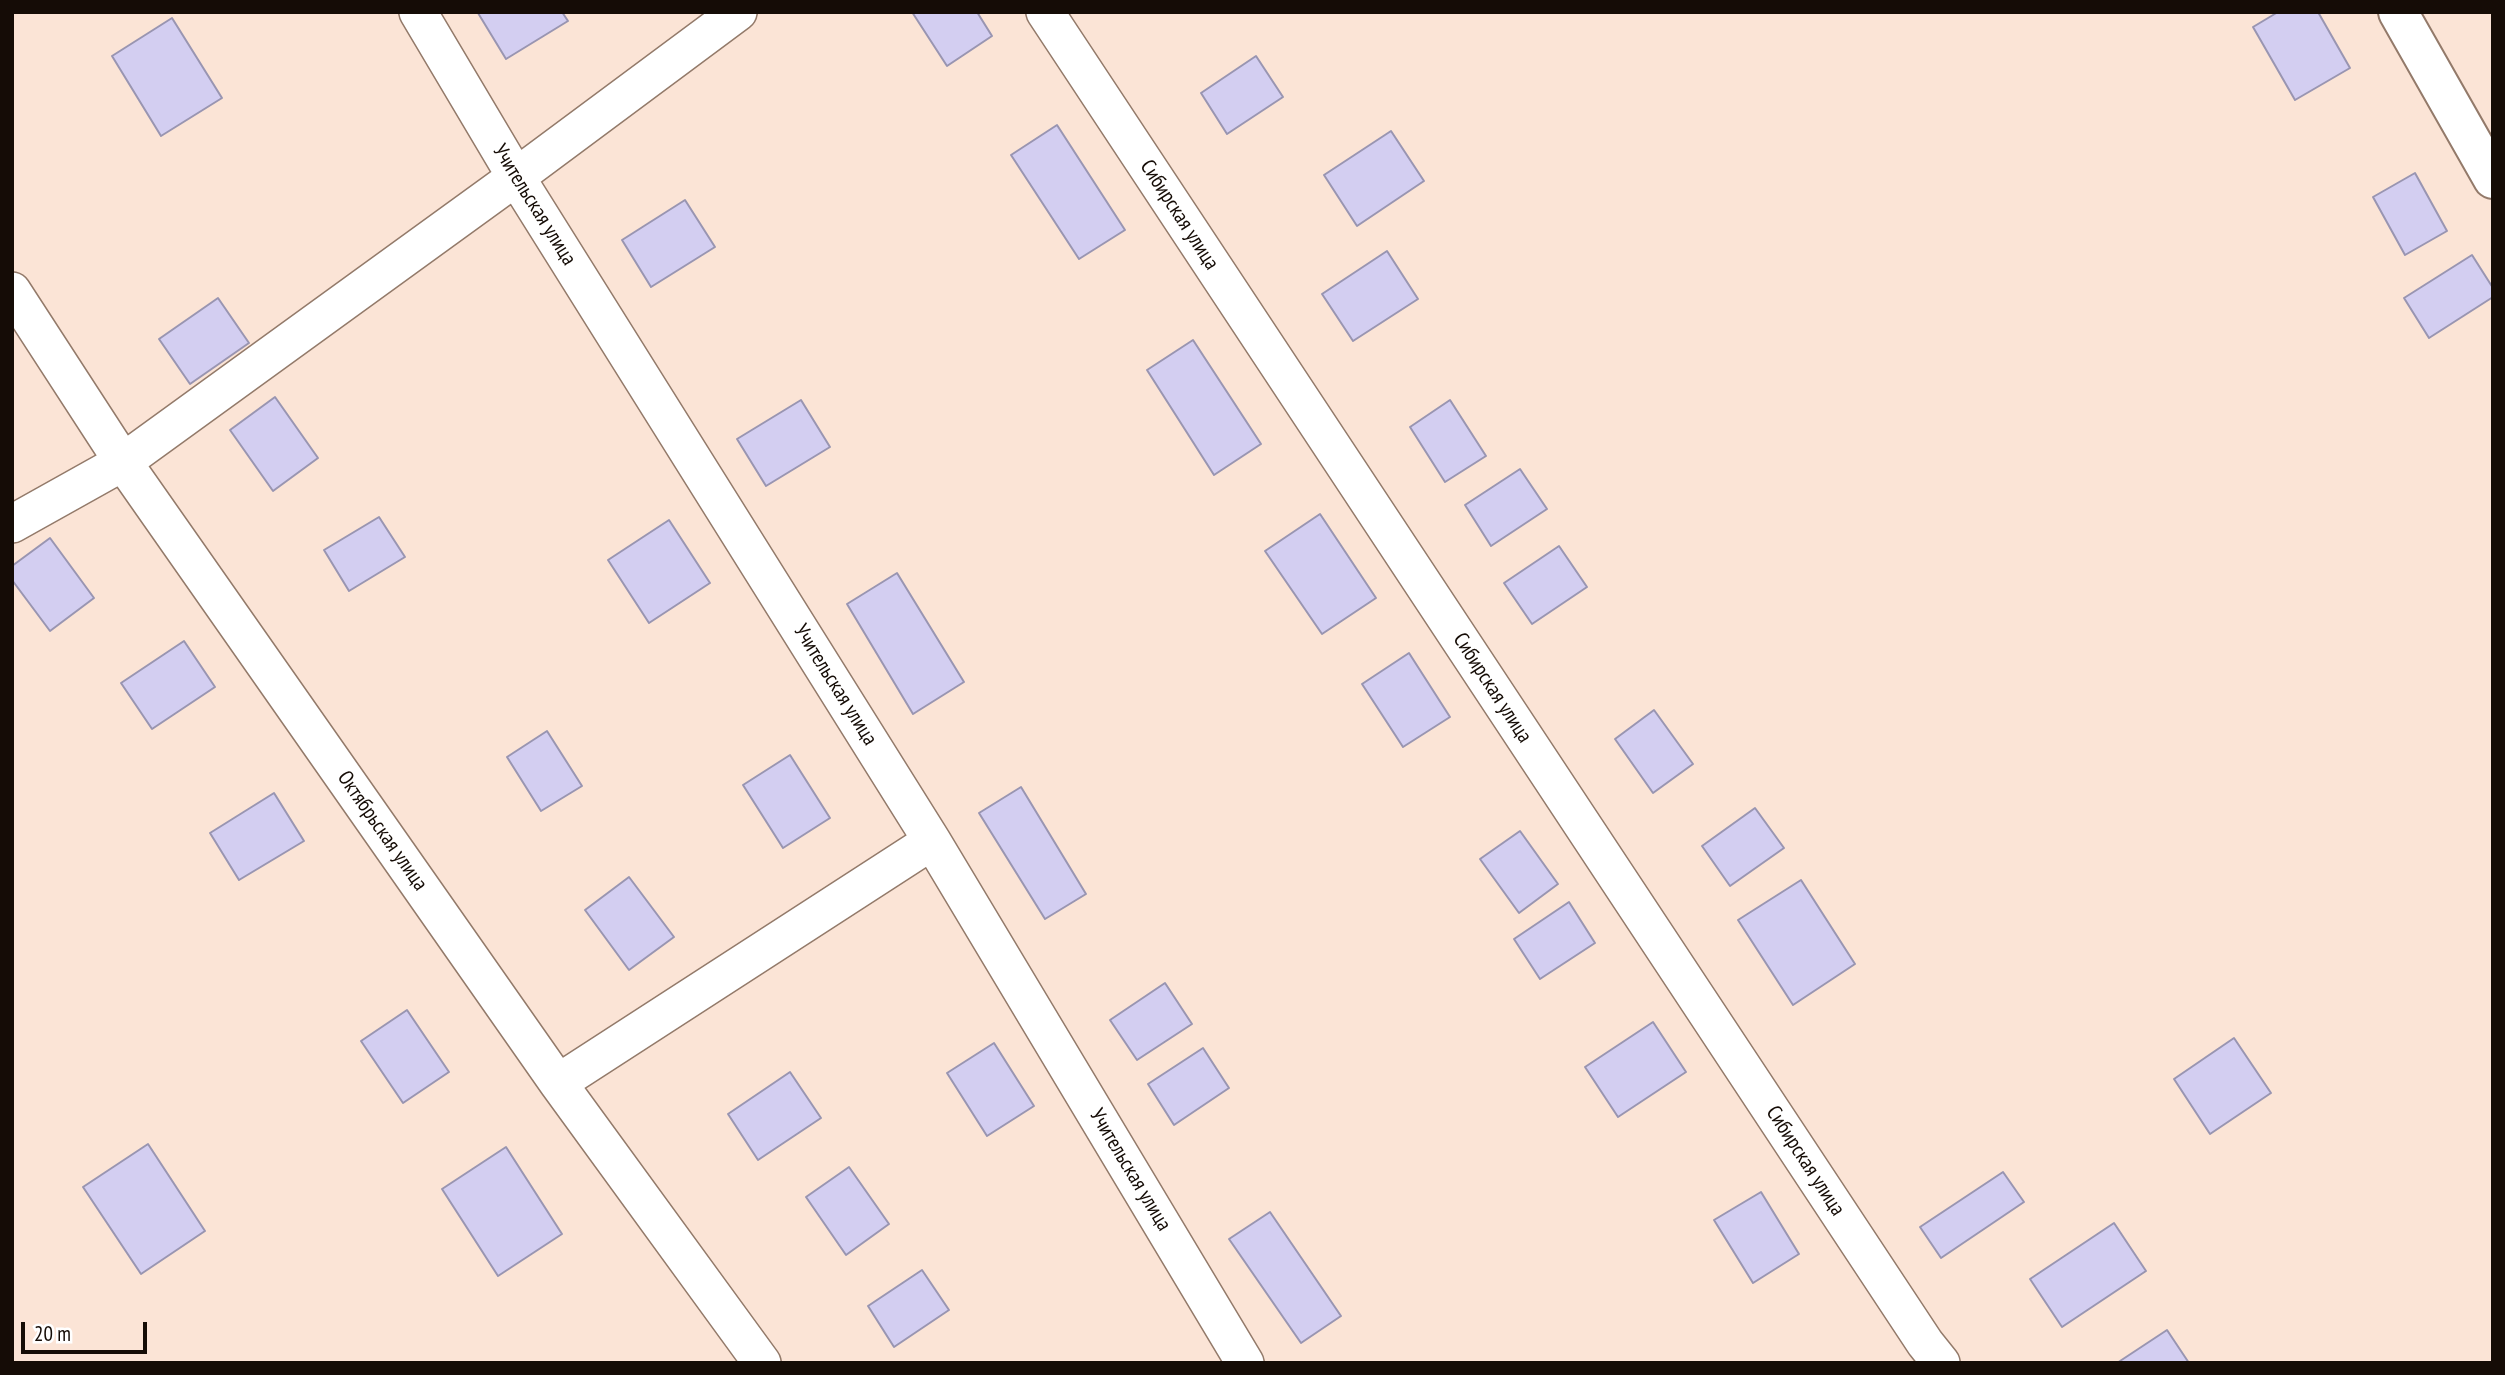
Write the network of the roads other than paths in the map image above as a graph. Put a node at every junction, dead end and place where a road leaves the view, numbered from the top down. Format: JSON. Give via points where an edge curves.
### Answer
{"nodes":[{"id":1,"x":418,"y":12,"type":"edge"},
{"id":2,"x":738,"y":12,"type":"edge"},
{"id":3,"x":1045,"y":12,"type":"edge"},
{"id":4,"x":2398,"y":12,"type":"edge"},
{"id":5,"x":516,"y":177,"type":"junction"},
{"id":6,"x":2493,"y":179,"type":"edge"},
{"id":7,"x":12,"y":290,"type":"edge"},
{"id":8,"x":123,"y":462,"type":"junction"},
{"id":9,"x":12,"y":524,"type":"edge"},
{"id":10,"x":932,"y":841,"type":"junction"},
{"id":11,"x":558,"y":1083,"type":"junction"},
{"id":12,"x":762,"y":1363,"type":"edge"},
{"id":13,"x":1245,"y":1363,"type":"edge"},
{"id":14,"x":1941,"y":1363,"type":"edge"}],
"edges":[{"from":1,"to":5,"type":"street","name":"Учительская улица"},
{"from":2,"to":5,"type":"street"},
{"from":3,"to":14,"type":"street","name":"Сибирская улица"},
{"from":4,"to":6,"type":"main road"},
{"from":5,"to":8,"type":"street"},
{"from":5,"to":10,"type":"street","name":"Учительская улица"},
{"from":7,"to":8,"type":"street","name":"Октябрьская улица"},
{"from":8,"to":9,"type":"street"},
{"from":8,"to":11,"type":"street","name":"Октябрьская улица"},
{"from":10,"to":11,"type":"street"},
{"from":10,"to":13,"type":"street","name":"Учительская улица"},
{"from":11,"to":12,"type":"street","name":"Октябрьская улица"}]}
